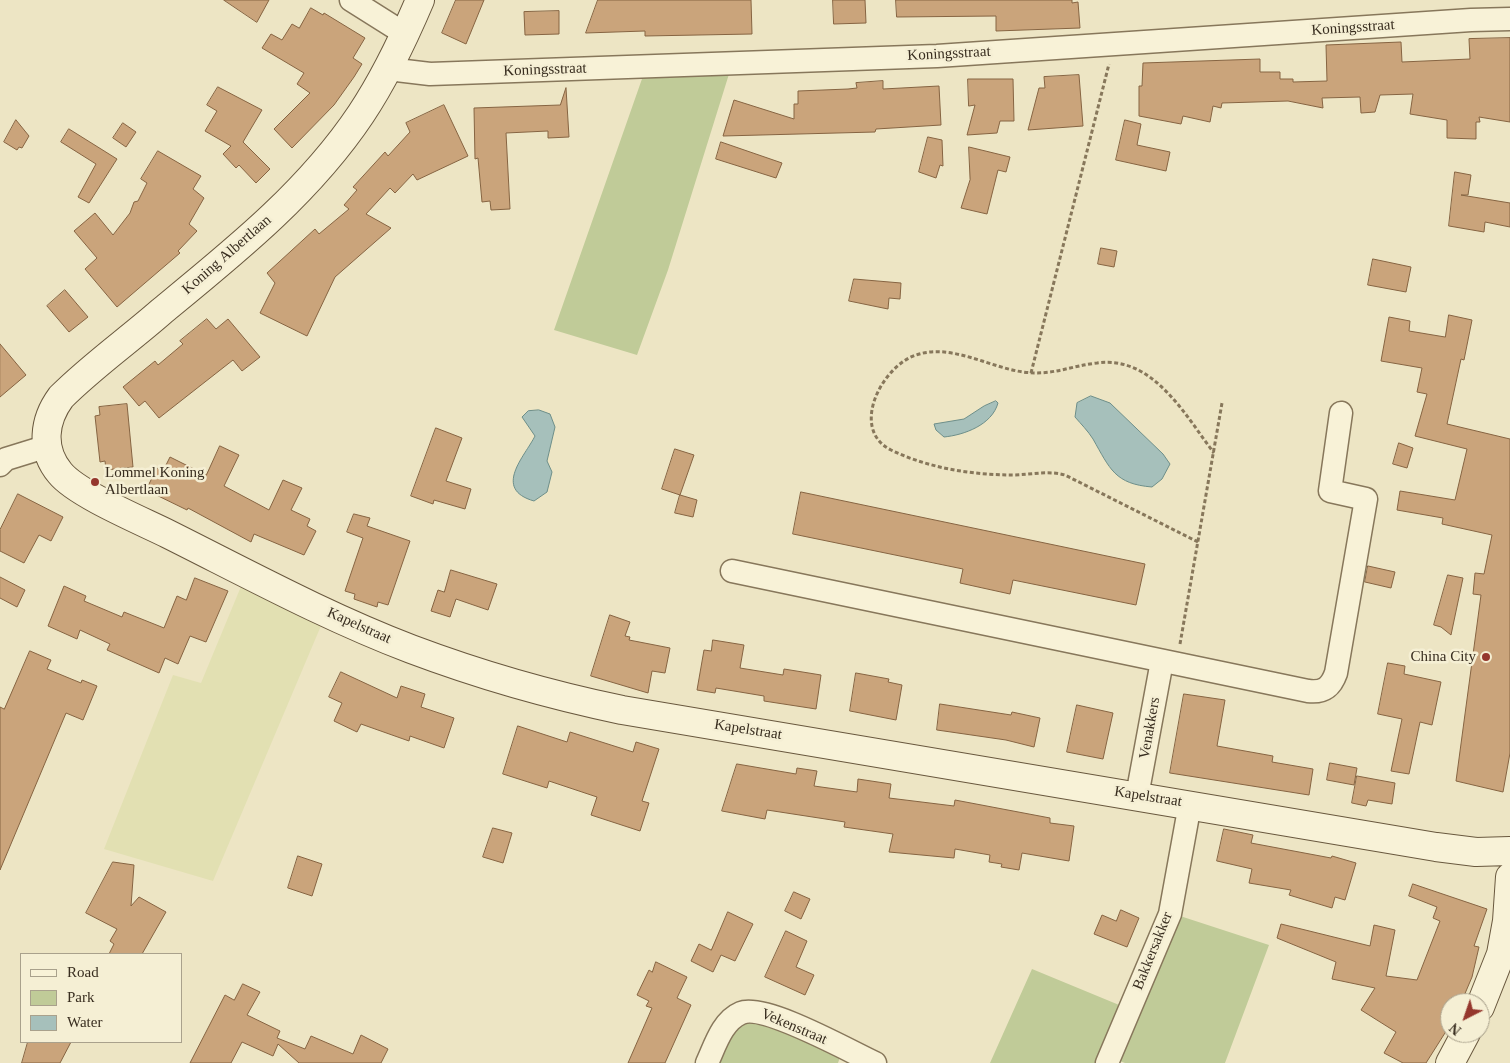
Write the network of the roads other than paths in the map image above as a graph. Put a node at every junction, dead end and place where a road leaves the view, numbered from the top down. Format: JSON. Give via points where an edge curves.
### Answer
{"nodes":[{"id":1,"x":351,"y":0,"type":"edge"},
{"id":2,"x":420,"y":0,"type":"edge"},
{"id":3,"x":1483,"y":0,"type":"edge"},
{"id":4,"x":1510,"y":19,"type":"edge"},
{"id":5,"x":1471,"y":20,"type":"junction"},
{"id":6,"x":405,"y":34,"type":"junction"},
{"id":7,"x":388,"y":69,"type":"junction"},
{"id":8,"x":1341,"y":413,"type":"dead end"},
{"id":9,"x":48,"y":446,"type":"junction"},
{"id":10,"x":0,"y":465,"type":"edge"},
{"id":11,"x":732,"y":571,"type":"dead end"},
{"id":12,"x":1169,"y":662,"type":"junction"},
{"id":13,"x":1137,"y":796,"type":"junction"},
{"id":14,"x":1190,"y":804,"type":"junction"},
{"id":15,"x":1510,"y":851,"type":"edge"},
{"id":16,"x":1510,"y":877,"type":"edge"},
{"id":17,"x":1486,"y":993,"type":"edge"},
{"id":18,"x":1461,"y":1043,"type":"edge"},
{"id":19,"x":708,"y":1063,"type":"edge"},
{"id":20,"x":875,"y":1063,"type":"edge"},
{"id":21,"x":1107,"y":1063,"type":"edge"},
{"id":22,"x":1450,"y":1063,"type":"edge"}],
"edges":[{"from":1,"to":6,"type":"street"},
{"from":2,"to":6,"type":"main road","name":"Koning Albertlaan"},
{"from":3,"to":5,"type":"street"},
{"from":4,"to":5,"type":"street","name":"Koningsstraat"},
{"from":5,"to":7,"type":"street","name":"Koningsstraat","via":[[937,56],[430,74]]},
{"from":6,"to":7,"type":"main road","name":"Koning Albertlaan"},
{"from":7,"to":9,"type":"main road","name":"Koning Albertlaan","via":[[340,143],[281,208],[61,397],[47,424]]},
{"from":8,"to":12,"type":"street","via":[[1330,491],[1366,499],[1336,672],[1330,685],[1324,690],[1308,691]]},
{"from":9,"to":10,"type":"street","via":[[6,459]]},
{"from":9,"to":13,"type":"main road","name":"Kapelstraat","via":[[55,468],[79,489],[296,598],[386,639],[463,668],[521,686],[622,710]]},
{"from":11,"to":12,"type":"street"},
{"from":12,"to":13,"type":"street","name":"Venakkers"},
{"from":13,"to":14,"type":"main road","name":"Kapelstraat"},
{"from":14,"to":15,"type":"main road","name":"Kapelstraat","via":[[1436,847],[1476,852]]},
{"from":14,"to":21,"type":"street","name":"Bakkersakker","via":[[1170,914]]},
{"from":16,"to":17,"type":"main road","via":[[1501,954]]},
{"from":18,"to":22,"type":"main road"},
{"from":19,"to":20,"type":"street","name":"Vekenstraat","via":[[721,1032],[739,1014],[750,1010],[771,1014]]}]}
